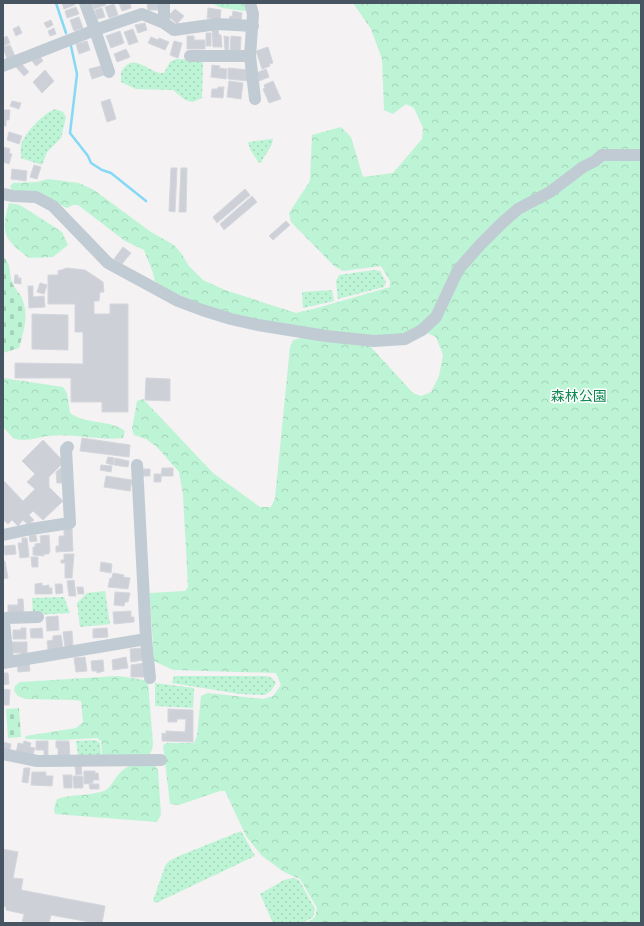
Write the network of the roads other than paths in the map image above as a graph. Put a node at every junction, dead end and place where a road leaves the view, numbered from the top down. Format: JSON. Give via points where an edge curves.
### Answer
{"nodes":[{"id":1,"x":85,"y":3,"type":"edge"},
{"id":2,"x":164,"y":3,"type":"edge"},
{"id":3,"x":250,"y":3,"type":"edge"},
{"id":4,"x":164,"y":23,"type":"junction"},
{"id":5,"x":253,"y":26,"type":"junction"},
{"id":6,"x":95,"y":30,"type":"junction"},
{"id":7,"x":190,"y":56,"type":"dead end"},
{"id":8,"x":250,"y":56,"type":"junction"},
{"id":9,"x":3,"y":66,"type":"edge"},
{"id":10,"x":109,"y":72,"type":"dead end"},
{"id":11,"x":255,"y":99,"type":"dead end"},
{"id":12,"x":641,"y":155,"type":"edge"},
{"id":13,"x":3,"y":194,"type":"edge"},
{"id":14,"x":68,"y":447,"type":"dead end"},
{"id":15,"x":137,"y":465,"type":"dead end"},
{"id":16,"x":3,"y":535,"type":"edge"},
{"id":17,"x":38,"y":617,"type":"dead end"},
{"id":18,"x":146,"y":639,"type":"junction"},
{"id":19,"x":5,"y":663,"type":"edge"},
{"id":20,"x":150,"y":678,"type":"dead end"},
{"id":21,"x":3,"y":754,"type":"edge"},
{"id":22,"x":161,"y":760,"type":"dead end"}],
"edges":[{"from":1,"to":6,"type":"street"},
{"from":2,"to":4,"type":"street"},
{"from":3,"to":5,"type":"street"},
{"from":4,"to":5,"type":"street","via":[[174,30],[218,24]]},
{"from":4,"to":6,"type":"street","via":[[142,14]]},
{"from":5,"to":8,"type":"street"},
{"from":6,"to":9,"type":"street"},
{"from":6,"to":10,"type":"street"},
{"from":7,"to":8,"type":"street"},
{"from":8,"to":11,"type":"street"},
{"from":12,"to":13,"type":"street","via":[[602,155],[550,192],[518,209],[458,270],[436,317],[422,330],[405,338],[374,341],[258,325],[231,319],[178,301],[108,263],[53,206],[36,197]]},
{"from":14,"to":16,"type":"street","via":[[66,449],[70,524]]},
{"from":15,"to":18,"type":"street"},
{"from":17,"to":19,"type":"street","via":[[6,618]]},
{"from":18,"to":19,"type":"street"},
{"from":18,"to":20,"type":"street"},
{"from":21,"to":22,"type":"street","via":[[37,761]]}]}
